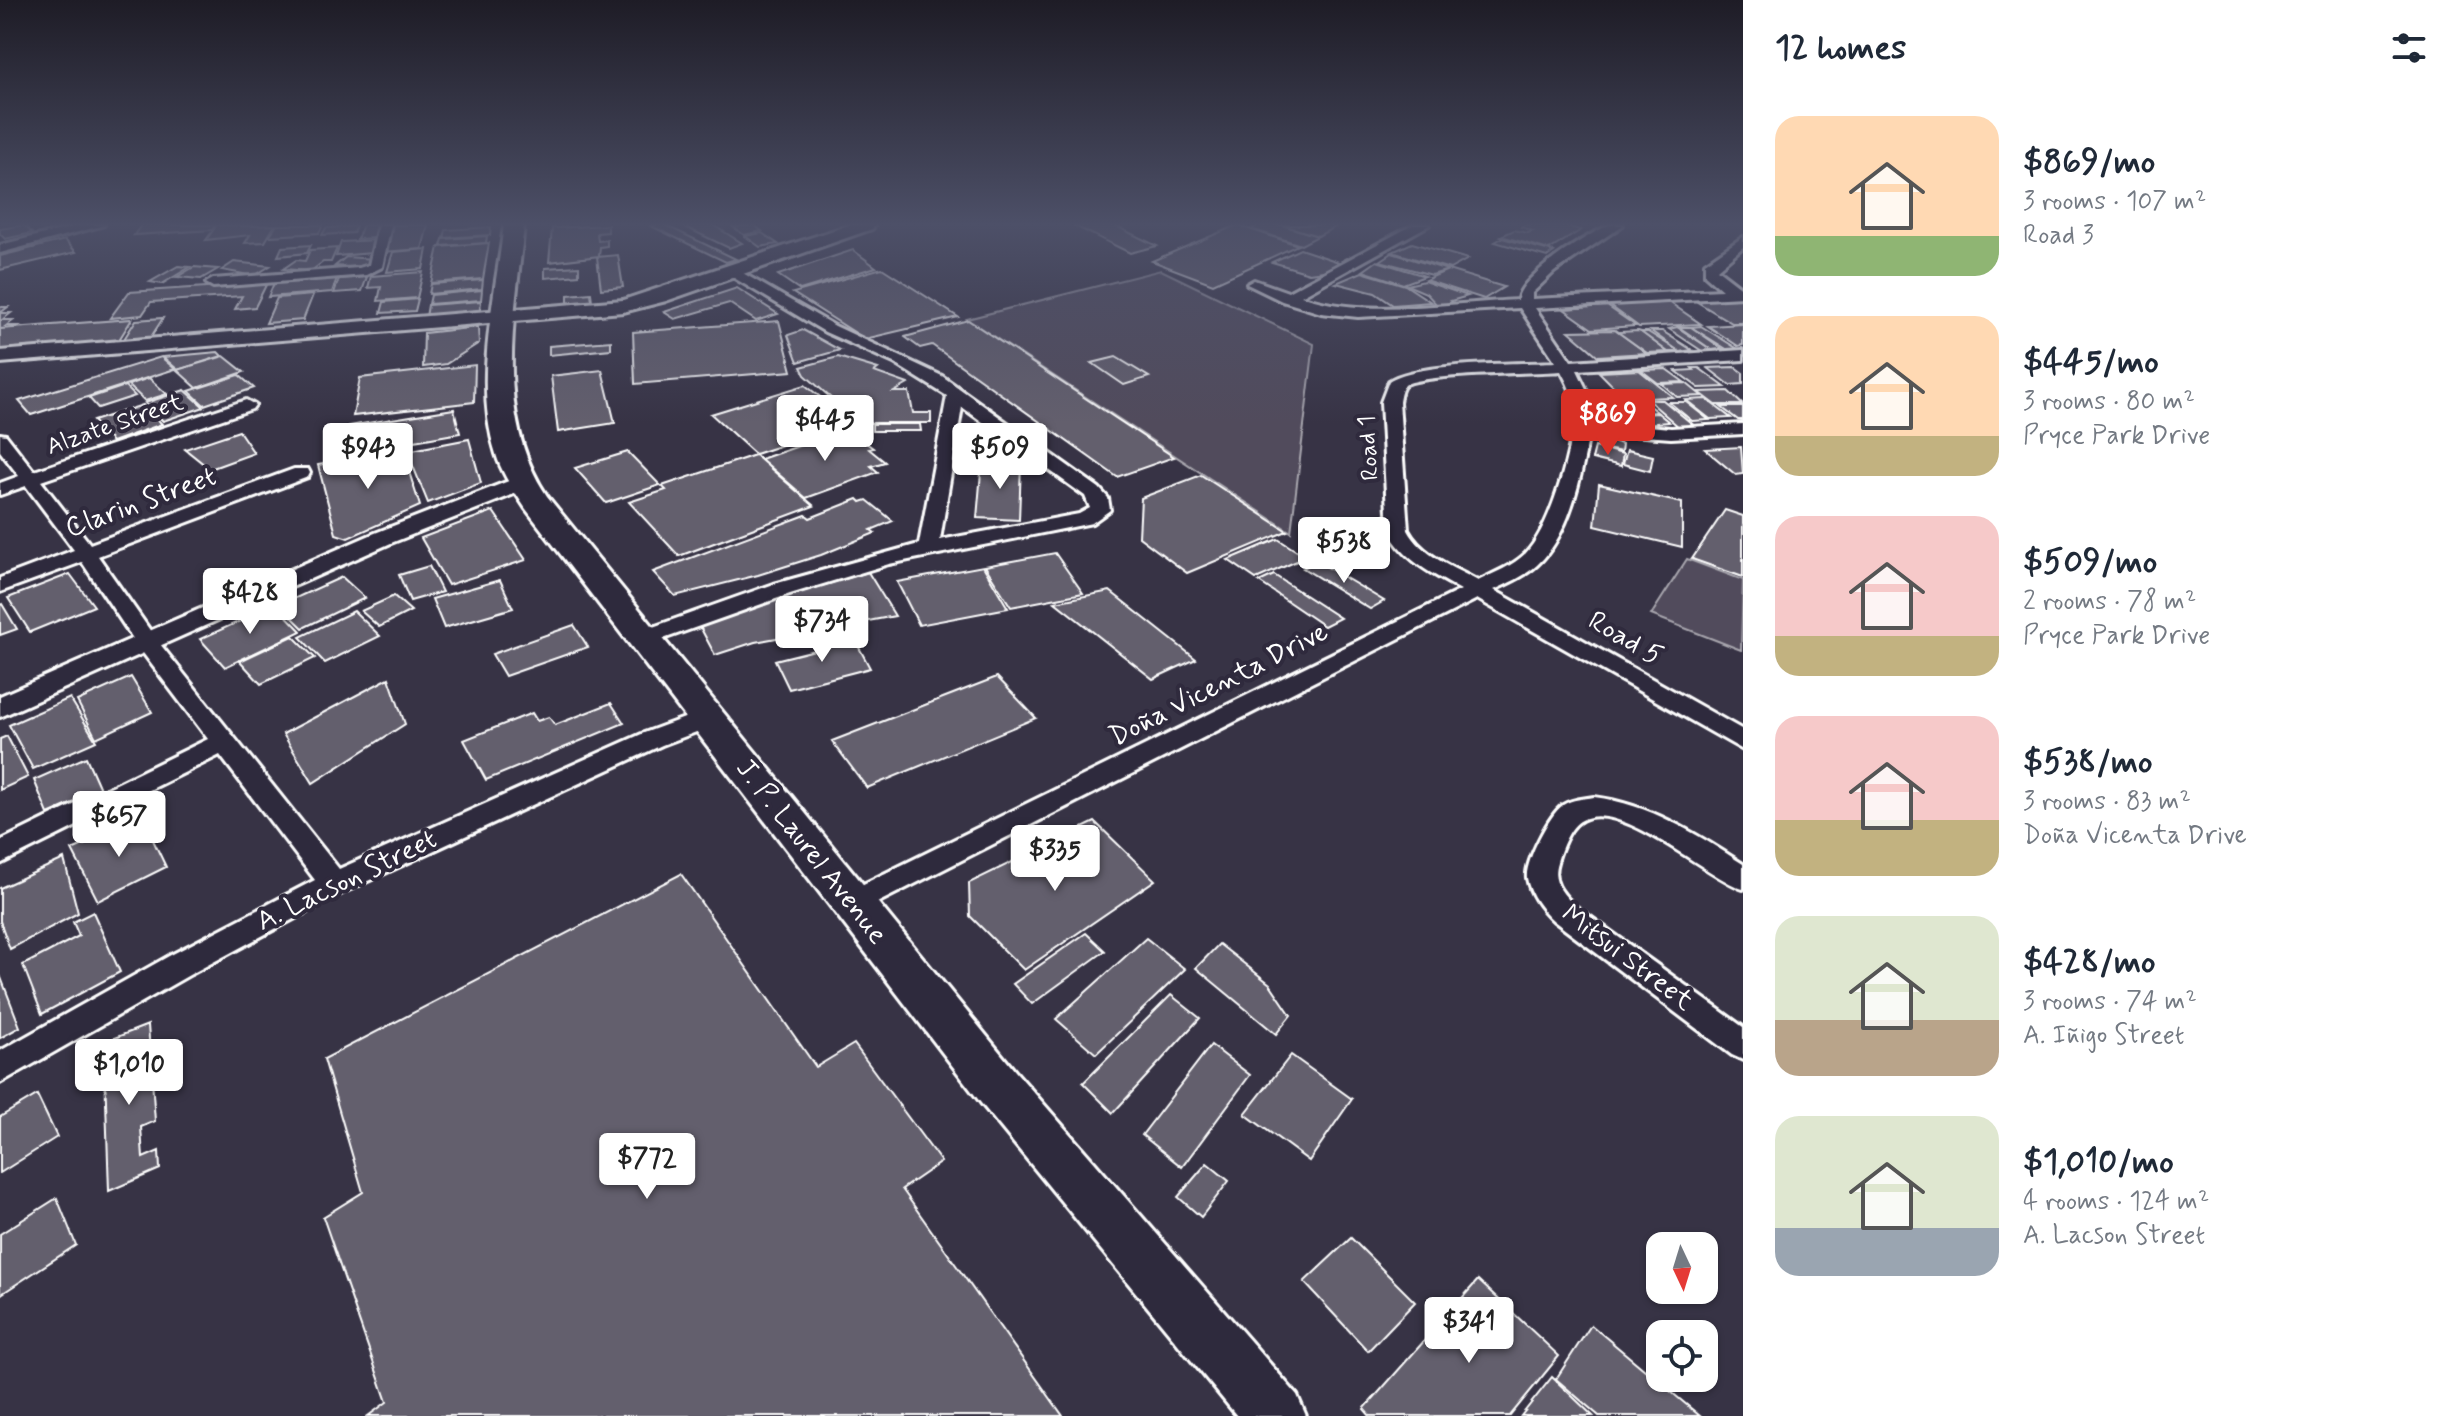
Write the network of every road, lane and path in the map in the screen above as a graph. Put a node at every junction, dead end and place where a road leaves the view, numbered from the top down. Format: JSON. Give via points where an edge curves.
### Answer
{"nodes":[{"id":1,"x":507,"y":291,"type":"edge"},
{"id":2,"x":674,"y":291,"type":"edge"},
{"id":3,"x":766,"y":291,"type":"edge"},
{"id":4,"x":1271,"y":291,"type":"edge"},
{"id":5,"x":1300,"y":291,"type":"edge"},
{"id":6,"x":1526,"y":291,"type":"edge"},
{"id":7,"x":1740,"y":293,"type":"edge"},
{"id":8,"x":1287,"y":298,"type":"junction"},
{"id":9,"x":1525,"y":304,"type":"junction"},
{"id":10,"x":504,"y":317,"type":"junction"},
{"id":11,"x":1743,"y":355,"type":"edge"},
{"id":12,"x":0,"y":357,"type":"edge"},
{"id":13,"x":1564,"y":365,"type":"junction"},
{"id":14,"x":956,"y":395,"type":"junction"},
{"id":15,"x":246,"y":405,"type":"dead end"},
{"id":16,"x":1581,"y":426,"type":"junction"},
{"id":17,"x":1743,"y":429,"type":"edge"},
{"id":18,"x":0,"y":439,"type":"edge"},
{"id":19,"x":301,"y":473,"type":"dead end"},
{"id":20,"x":30,"y":479,"type":"junction"},
{"id":21,"x":524,"y":482,"type":"junction"},
{"id":22,"x":0,"y":489,"type":"edge"},
{"id":23,"x":928,"y":548,"type":"junction"},
{"id":24,"x":86,"y":553,"type":"junction"},
{"id":25,"x":0,"y":585,"type":"edge"},
{"id":26,"x":1478,"y":590,"type":"junction"},
{"id":27,"x":641,"y":639,"type":"junction"},
{"id":28,"x":148,"y":644,"type":"junction"},
{"id":29,"x":0,"y":707,"type":"edge"},
{"id":30,"x":706,"y":719,"type":"junction"},
{"id":31,"x":1743,"y":741,"type":"edge"},
{"id":32,"x":224,"y":742,"type":"junction"},
{"id":33,"x":0,"y":853,"type":"edge"},
{"id":34,"x":1743,"y":878,"type":"edge"},
{"id":35,"x":334,"y":884,"type":"junction"},
{"id":36,"x":851,"y":903,"type":"junction"},
{"id":37,"x":1743,"y":1045,"type":"edge"},
{"id":38,"x":0,"y":1068,"type":"edge"},
{"id":39,"x":1276,"y":1416,"type":"edge"}],
"edges":[{"from":1,"to":10,"type":"main road","name":"J. P. Laurel Avenue"},
{"from":2,"to":10,"type":"main road","via":[[633,304]]},
{"from":3,"to":14,"type":"street","via":[[830,329],[910,365]]},
{"from":4,"to":8,"type":"street"},
{"from":5,"to":8,"type":"street"},
{"from":6,"to":9,"type":"street"},
{"from":7,"to":9,"type":"street"},
{"from":8,"to":9,"type":"street","via":[[1350,312]]},
{"from":9,"to":13,"type":"street","name":"Doña Vicenta Drive"},
{"from":10,"to":12,"type":"main road"},
{"from":10,"to":21,"type":"main road","name":"J. P. Laurel Avenue","via":[[502,426]]},
{"from":11,"to":13,"type":"street"},
{"from":13,"to":16,"type":"street","name":"Doña Vicenta Drive","via":[[1582,395]]},
{"from":13,"to":26,"type":"street","name":"Road 1","via":[[1416,376],[1403,379],[1391,392],[1400,537],[1414,554]]},
{"from":14,"to":23,"type":"street"},
{"from":14,"to":23,"type":"street","via":[[1092,492],[1100,510],[1085,519]]},
{"from":15,"to":20,"type":"street","name":"Alzate Street"},
{"from":16,"to":17,"type":"street","via":[[1671,433]]},
{"from":16,"to":26,"type":"street","name":"Doña Vicenta Drive","via":[[1546,542],[1533,558]]},
{"from":18,"to":20,"type":"street"},
{"from":19,"to":24,"type":"street","name":"Clarin Street"},
{"from":20,"to":22,"type":"street","name":"Alzate Street"},
{"from":20,"to":24,"type":"street"},
{"from":21,"to":27,"type":"main road","name":"J. P. Laurel Avenue"},
{"from":21,"to":28,"type":"street","via":[[383,538]]},
{"from":23,"to":27,"type":"street","via":[[782,589]]},
{"from":24,"to":25,"type":"street","name":"Clarin Street"},
{"from":24,"to":28,"type":"street"},
{"from":26,"to":31,"type":"street","name":"Road 5"},
{"from":26,"to":36,"type":"street","name":"Doña Vicenta Drive"},
{"from":27,"to":30,"type":"main road","name":"J. P. Laurel Avenue"},
{"from":28,"to":29,"type":"street"},
{"from":28,"to":32,"type":"street"},
{"from":30,"to":35,"type":"street","name":"A. Lacson Street"},
{"from":30,"to":36,"type":"main road","name":"J. P. Laurel Avenue"},
{"from":32,"to":33,"type":"street"},
{"from":32,"to":35,"type":"street"},
{"from":34,"to":37,"type":"street","name":"Mitsui Street","via":[[1644,819],[1596,808],[1577,810],[1565,820],[1539,876],[1564,913]]},
{"from":35,"to":38,"type":"street","name":"A. Lacson Street"},
{"from":36,"to":39,"type":"main road","name":"J. P. Laurel Avenue","via":[[1065,1169]]}]}
